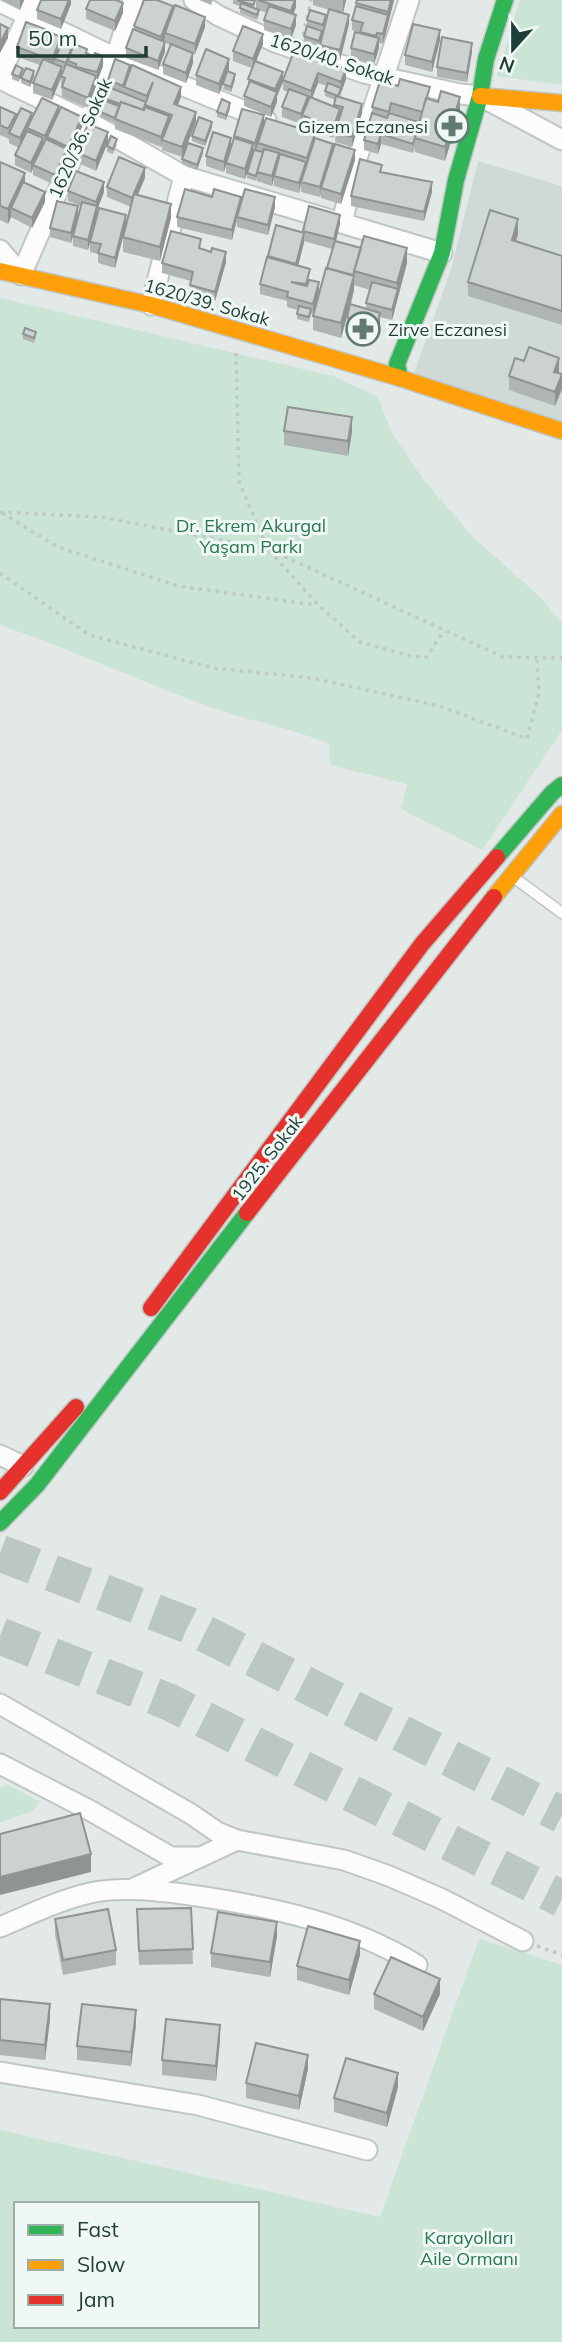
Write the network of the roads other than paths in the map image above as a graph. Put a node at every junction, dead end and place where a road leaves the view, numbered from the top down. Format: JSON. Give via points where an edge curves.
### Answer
{"nodes":[{"id":1,"x":133,"y":0,"type":"edge"},
{"id":2,"x":194,"y":0,"type":"edge"},
{"id":3,"x":409,"y":0,"type":"edge"},
{"id":4,"x":505,"y":0,"type":"edge"},
{"id":5,"x":0,"y":2,"type":"edge"},
{"id":6,"x":31,"y":8,"type":"edge"},
{"id":7,"x":221,"y":8,"type":"edge"},
{"id":8,"x":116,"y":58,"type":"junction"},
{"id":9,"x":0,"y":77,"type":"edge"},
{"id":10,"x":383,"y":78,"type":"junction"},
{"id":11,"x":480,"y":96,"type":"junction"},
{"id":12,"x":562,"y":103,"type":"edge"},
{"id":13,"x":89,"y":122,"type":"junction"},
{"id":14,"x":285,"y":127,"type":"edge"},
{"id":15,"x":562,"y":140,"type":"edge"},
{"id":16,"x":184,"y":176,"type":"junction"},
{"id":17,"x":342,"y":223,"type":"junction"},
{"id":18,"x":0,"y":250,"type":"edge"},
{"id":19,"x":442,"y":253,"type":"junction"},
{"id":20,"x":0,"y":271,"type":"edge"},
{"id":21,"x":21,"y":275,"type":"junction"},
{"id":22,"x":152,"y":305,"type":"junction"},
{"id":23,"x":400,"y":378,"type":"junction"},
{"id":24,"x":562,"y":430,"type":"edge"},
{"id":25,"x":562,"y":785,"type":"edge"},
{"id":26,"x":562,"y":814,"type":"edge"},
{"id":27,"x":512,"y":875,"type":"junction"},
{"id":28,"x":562,"y":914,"type":"edge"},
{"id":29,"x":139,"y":1324,"type":"dead end"},
{"id":30,"x":92,"y":1388,"type":"dead end"},
{"id":31,"x":0,"y":1455,"type":"edge"},
{"id":32,"x":23,"y":1466,"type":"junction"},
{"id":33,"x":0,"y":1492,"type":"edge"},
{"id":34,"x":0,"y":1523,"type":"edge"},
{"id":35,"x":0,"y":1704,"type":"edge"},
{"id":36,"x":0,"y":1764,"type":"edge"},
{"id":37,"x":237,"y":1840,"type":"junction"},
{"id":38,"x":201,"y":1857,"type":"junction"},
{"id":39,"x":128,"y":1891,"type":"junction"},
{"id":40,"x":0,"y":1927,"type":"edge"},
{"id":41,"x":523,"y":1941,"type":"road end"},
{"id":42,"x":417,"y":1965,"type":"edge"},
{"id":43,"x":0,"y":2072,"type":"edge"},
{"id":44,"x":367,"y":2150,"type":"dead end"}],
"edges":[{"from":1,"to":8,"type":"street","name":"1620/36. Sokak"},
{"from":2,"to":7,"type":"street","name":"1620/40. Sokak"},
{"from":3,"to":10,"type":"street"},
{"from":4,"to":11,"type":"main road","via":[[486,59]]},
{"from":5,"to":6,"type":"street"},
{"from":6,"to":8,"type":"street"},
{"from":6,"to":9,"type":"street"},
{"from":7,"to":10,"type":"street","name":"1620/40. Sokak","via":[[299,51]]},
{"from":8,"to":13,"type":"street","name":"1620/36. Sokak"},
{"from":8,"to":14,"type":"street"},
{"from":9,"to":13,"type":"street"},
{"from":10,"to":11,"type":"street","name":"1620/40. Sokak"},
{"from":10,"to":17,"type":"street","via":[[352,152]]},
{"from":11,"to":12,"type":"main road","name":"1620/40. Sokak"},
{"from":11,"to":15,"type":"street"},
{"from":11,"to":19,"type":"main road","via":[[456,180]]},
{"from":13,"to":16,"type":"street"},
{"from":13,"to":21,"type":"street","name":"1620/36. Sokak"},
{"from":16,"to":17,"type":"street"},
{"from":16,"to":22,"type":"street"},
{"from":17,"to":19,"type":"street"},
{"from":18,"to":21,"type":"street"},
{"from":19,"to":23,"type":"main road","via":[[397,365]]},
{"from":20,"to":21,"type":"main road","name":"1620/39. Sokak"},
{"from":21,"to":22,"type":"main road","name":"1620/39. Sokak"},
{"from":22,"to":23,"type":"main road","name":"1620/39. Sokak"},
{"from":23,"to":24,"type":"main road","name":"1620/39. Sokak"},
{"from":25,"to":29,"type":"main road","name":"1925. Sokak","via":[[422,944]]},
{"from":26,"to":27,"type":"main road","name":"1925. Sokak"},
{"from":27,"to":28,"type":"lane"},
{"from":27,"to":34,"type":"main road","name":"1925. Sokak","via":[[45,1474]]},
{"from":30,"to":32,"type":"main road"},
{"from":31,"to":32,"type":"street"},
{"from":32,"to":33,"type":"main road"},
{"from":35,"to":37,"type":"street"},
{"from":36,"to":38,"type":"street","via":[[171,1857]]},
{"from":37,"to":38,"type":"street"},
{"from":37,"to":41,"type":"street","via":[[344,1860],[390,1876]]},
{"from":38,"to":39,"type":"street"},
{"from":39,"to":40,"type":"street","via":[[90,1893]]},
{"from":39,"to":42,"type":"street","via":[[164,1892],[284,1911],[379,1944]]},
{"from":43,"to":44,"type":"street","via":[[198,2105]]}]}
